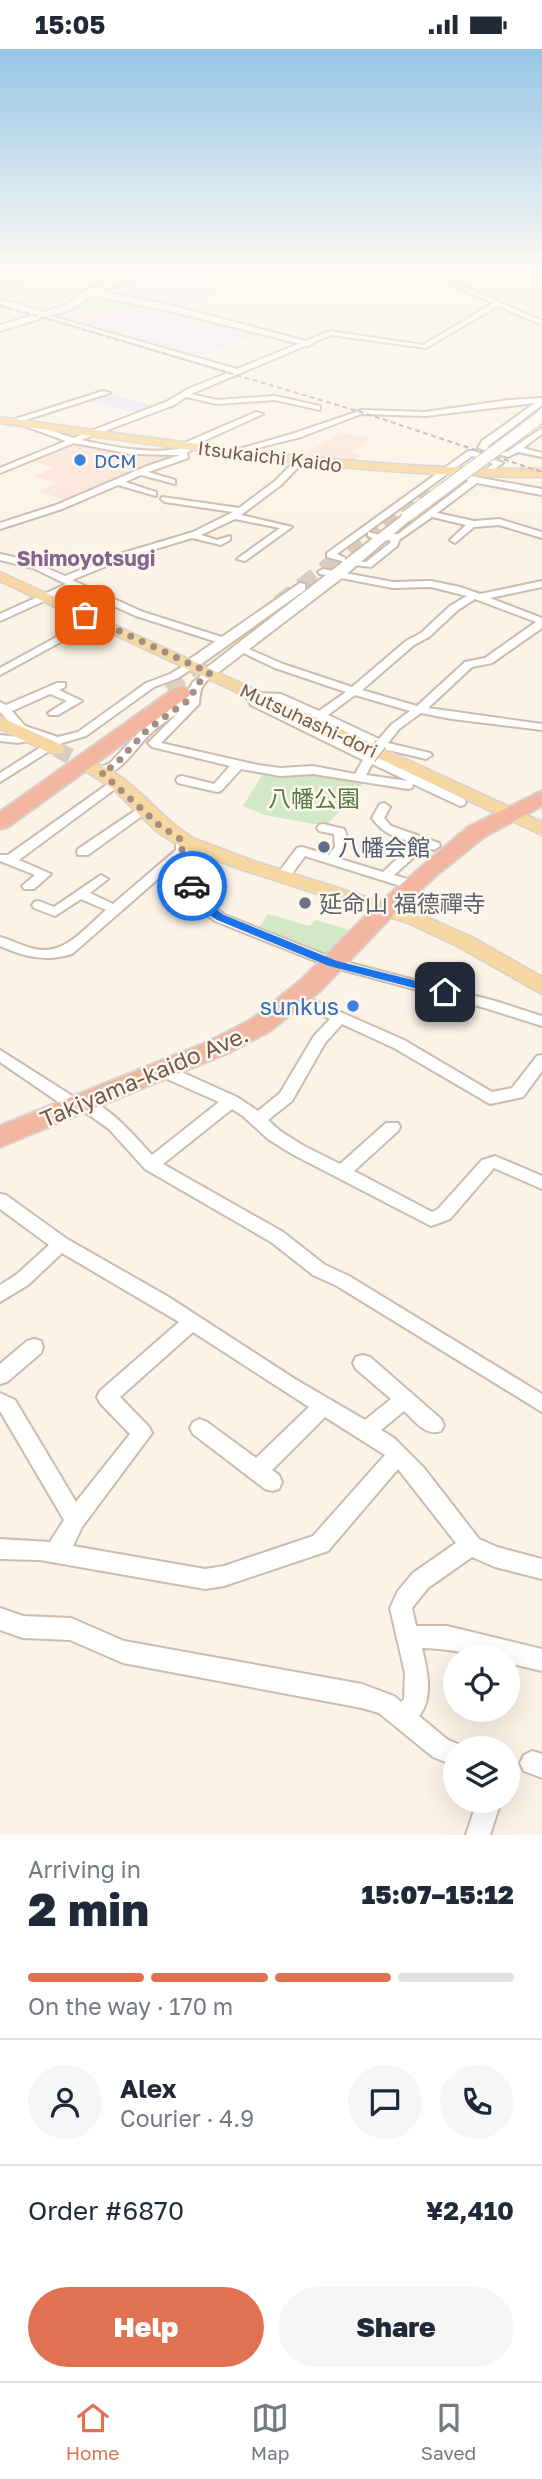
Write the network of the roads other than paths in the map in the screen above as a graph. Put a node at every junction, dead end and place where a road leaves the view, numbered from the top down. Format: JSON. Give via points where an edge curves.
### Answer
{"nodes":[{"id":1,"x":165,"y":350,"type":"edge"},
{"id":2,"x":290,"y":350,"type":"edge"},
{"id":3,"x":238,"y":372,"type":"junction"},
{"id":4,"x":106,"y":393,"type":"dead end"},
{"id":5,"x":185,"y":395,"type":"junction"},
{"id":6,"x":257,"y":399,"type":"junction"},
{"id":7,"x":542,"y":401,"type":"edge"},
{"id":8,"x":317,"y":408,"type":"dead end"},
{"id":9,"x":238,"y":409,"type":"dead end"},
{"id":10,"x":259,"y":414,"type":"dead end"},
{"id":11,"x":542,"y":416,"type":"edge"},
{"id":12,"x":6,"y":420,"type":"edge"},
{"id":13,"x":25,"y":423,"type":"junction"},
{"id":14,"x":542,"y":430,"type":"edge"},
{"id":15,"x":92,"y":433,"type":"junction"},
{"id":16,"x":74,"y":441,"type":"junction"},
{"id":17,"x":186,"y":448,"type":"junction"},
{"id":18,"x":517,"y":449,"type":"junction"},
{"id":19,"x":540,"y":452,"type":"edge"},
{"id":20,"x":229,"y":453,"type":"junction"},
{"id":21,"x":301,"y":460,"type":"junction"},
{"id":22,"x":0,"y":471,"type":"edge"},
{"id":23,"x":141,"y":472,"type":"junction"},
{"id":24,"x":443,"y":473,"type":"junction"},
{"id":25,"x":542,"y":473,"type":"edge"},
{"id":26,"x":475,"y":475,"type":"junction"},
{"id":27,"x":118,"y":482,"type":"junction"},
{"id":28,"x":172,"y":482,"type":"dead end"},
{"id":29,"x":430,"y":482,"type":"junction"},
{"id":30,"x":464,"y":489,"type":"junction"},
{"id":31,"x":542,"y":492,"type":"edge"},
{"id":32,"x":153,"y":494,"type":"dead end"},
{"id":33,"x":165,"y":499,"type":"dead end"},
{"id":34,"x":238,"y":514,"type":"junction"},
{"id":35,"x":431,"y":514,"type":"junction"},
{"id":36,"x":472,"y":524,"type":"junction"},
{"id":37,"x":0,"y":526,"type":"edge"},
{"id":38,"x":365,"y":529,"type":"junction"},
{"id":39,"x":192,"y":535,"type":"junction"},
{"id":40,"x":542,"y":535,"type":"edge"},
{"id":41,"x":227,"y":538,"type":"dead end"},
{"id":42,"x":378,"y":538,"type":"junction"},
{"id":43,"x":395,"y":538,"type":"junction"},
{"id":44,"x":455,"y":540,"type":"dead end"},
{"id":45,"x":0,"y":558,"type":"edge"},
{"id":46,"x":242,"y":559,"type":"dead end"},
{"id":47,"x":346,"y":561,"type":"junction"},
{"id":48,"x":330,"y":573,"type":"junction"},
{"id":49,"x":0,"y":576,"type":"edge"},
{"id":50,"x":69,"y":582,"type":"junction"},
{"id":51,"x":542,"y":584,"type":"edge"},
{"id":52,"x":477,"y":596,"type":"junction"},
{"id":53,"x":47,"y":598,"type":"junction"},
{"id":54,"x":0,"y":618,"type":"edge"},
{"id":55,"x":94,"y":619,"type":"junction"},
{"id":56,"x":542,"y":622,"type":"edge"},
{"id":57,"x":224,"y":641,"type":"junction"},
{"id":58,"x":240,"y":649,"type":"junction"},
{"id":59,"x":192,"y":664,"type":"junction"},
{"id":60,"x":0,"y":671,"type":"edge"},
{"id":61,"x":210,"y":673,"type":"junction"},
{"id":62,"x":353,"y":690,"type":"junction"},
{"id":63,"x":181,"y":691,"type":"junction"},
{"id":64,"x":253,"y":693,"type":"junction"},
{"id":65,"x":417,"y":710,"type":"junction"},
{"id":66,"x":2,"y":712,"type":"edge"},
{"id":67,"x":54,"y":713,"type":"dead end"},
{"id":68,"x":320,"y":716,"type":"junction"},
{"id":69,"x":542,"y":727,"type":"edge"},
{"id":70,"x":0,"y":738,"type":"edge"},
{"id":71,"x":29,"y":738,"type":"junction"},
{"id":72,"x":381,"y":744,"type":"junction"},
{"id":73,"x":54,"y":746,"type":"junction"},
{"id":74,"x":426,"y":755,"type":"dead end"},
{"id":75,"x":370,"y":758,"type":"junction"},
{"id":76,"x":237,"y":766,"type":"junction"},
{"id":77,"x":103,"y":774,"type":"junction"},
{"id":78,"x":0,"y":778,"type":"edge"},
{"id":79,"x":358,"y":778,"type":"junction"},
{"id":80,"x":182,"y":780,"type":"dead end"},
{"id":81,"x":408,"y":785,"type":"dead end"},
{"id":82,"x":542,"y":797,"type":"edge"},
{"id":83,"x":460,"y":802,"type":"dead end"},
{"id":84,"x":0,"y":804,"type":"edge"},
{"id":85,"x":382,"y":807,"type":"dead end"},
{"id":86,"x":142,"y":810,"type":"junction"},
{"id":87,"x":508,"y":813,"type":"junction"},
{"id":88,"x":0,"y":822,"type":"edge"},
{"id":89,"x":323,"y":828,"type":"dead end"},
{"id":90,"x":542,"y":829,"type":"edge"},
{"id":91,"x":182,"y":845,"type":"junction"},
{"id":92,"x":83,"y":852,"type":"dead end"},
{"id":93,"x":333,"y":859,"type":"junction"},
{"id":94,"x":387,"y":875,"type":"junction"},
{"id":95,"x":283,"y":876,"type":"junction"},
{"id":96,"x":101,"y":879,"type":"dead end"},
{"id":97,"x":412,"y":885,"type":"junction"},
{"id":98,"x":29,"y":886,"type":"dead end"},
{"id":99,"x":81,"y":894,"type":"junction"},
{"id":100,"x":39,"y":905,"type":"dead end"},
{"id":101,"x":386,"y":909,"type":"junction"},
{"id":102,"x":116,"y":910,"type":"junction"},
{"id":103,"x":0,"y":941,"type":"edge"},
{"id":104,"x":333,"y":963,"type":"junction"},
{"id":105,"x":542,"y":987,"type":"edge"},
{"id":106,"x":297,"y":998,"type":"junction"},
{"id":107,"x":340,"y":1017,"type":"junction"},
{"id":108,"x":542,"y":1021,"type":"edge"},
{"id":109,"x":0,"y":1055,"type":"edge"},
{"id":110,"x":542,"y":1060,"type":"edge"},
{"id":111,"x":164,"y":1071,"type":"junction"},
{"id":112,"x":231,"y":1101,"type":"junction"},
{"id":113,"x":79,"y":1104,"type":"junction"},
{"id":114,"x":258,"y":1120,"type":"junction"},
{"id":115,"x":392,"y":1127,"type":"dead end"},
{"id":116,"x":0,"y":1137,"type":"edge"},
{"id":117,"x":151,"y":1165,"type":"junction"},
{"id":118,"x":341,"y":1173,"type":"junction"},
{"id":119,"x":542,"y":1183,"type":"edge"},
{"id":120,"x":0,"y":1200,"type":"edge"},
{"id":121,"x":61,"y":1244,"type":"junction"},
{"id":122,"x":0,"y":1295,"type":"edge"},
{"id":123,"x":192,"y":1322,"type":"junction"},
{"id":124,"x":34,"y":1347,"type":"dead end"},
{"id":125,"x":363,"y":1363,"type":"dead end"},
{"id":126,"x":0,"y":1376,"type":"edge"},
{"id":127,"x":405,"y":1399,"type":"junction"},
{"id":128,"x":0,"y":1401,"type":"edge"},
{"id":129,"x":542,"y":1404,"type":"edge"},
{"id":130,"x":323,"y":1406,"type":"junction"},
{"id":131,"x":435,"y":1425,"type":"dead end"},
{"id":132,"x":201,"y":1428,"type":"dead end"},
{"id":133,"x":366,"y":1430,"type":"junction"},
{"id":134,"x":398,"y":1455,"type":"junction"},
{"id":135,"x":75,"y":1520,"type":"junction"},
{"id":136,"x":471,"y":1546,"type":"junction"},
{"id":137,"x":0,"y":1549,"type":"edge"},
{"id":138,"x":54,"y":1553,"type":"junction"},
{"id":139,"x":542,"y":1569,"type":"edge"},
{"id":140,"x":0,"y":1619,"type":"edge"},
{"id":141,"x":408,"y":1637,"type":"junction"},
{"id":142,"x":542,"y":1660,"type":"edge"},
{"id":143,"x":403,"y":1718,"type":"junction"},
{"id":144,"x":443,"y":1750,"type":"edge"},
{"id":145,"x":486,"y":1813,"type":"edge"},
{"id":146,"x":481,"y":1834,"type":"edge"}],
"edges":[{"from":1,"to":3,"type":"street"},
{"from":2,"to":3,"type":"street"},
{"from":3,"to":5,"type":"street"},
{"from":4,"to":12,"type":"street"},
{"from":5,"to":6,"type":"street","via":[[218,402]]},
{"from":5,"to":15,"type":"street"},
{"from":6,"to":8,"type":"street","via":[[275,398]]},
{"from":6,"to":9,"type":"street"},
{"from":7,"to":18,"type":"street","via":[[482,448],[508,455]]},
{"from":7,"to":20,"type":"street","via":[[425,414],[360,413]]},
{"from":10,"to":17,"type":"street"},
{"from":11,"to":42,"type":"street","bridge":true},
{"from":12,"to":13,"type":"main road","name":"Itsukaichi Kaido"},
{"from":13,"to":15,"type":"main road","name":"Itsukaichi Kaido"},
{"from":13,"to":16,"type":"street"},
{"from":14,"to":18,"type":"street"},
{"from":15,"to":16,"type":"street"},
{"from":15,"to":17,"type":"main road","name":"Itsukaichi Kaido"},
{"from":16,"to":17,"type":"street","via":[[129,450]]},
{"from":16,"to":22,"type":"street"},
{"from":17,"to":20,"type":"main road","name":"Itsukaichi Kaido"},
{"from":17,"to":23,"type":"street","via":[[186,456]]},
{"from":18,"to":19,"type":"street"},
{"from":20,"to":21,"type":"main road","name":"Itsukaichi Kaido"},
{"from":21,"to":24,"type":"main road","name":"Itsukaichi Kaido"},
{"from":21,"to":34,"type":"street"},
{"from":23,"to":27,"type":"street"},
{"from":23,"to":28,"type":"street"},
{"from":24,"to":26,"type":"main road","name":"Itsukaichi Kaido"},
{"from":24,"to":26,"type":"street","via":[[471,453],[499,463]]},
{"from":24,"to":29,"type":"street"},
{"from":25,"to":26,"type":"main road","name":"Itsukaichi Kaido"},
{"from":26,"to":30,"type":"street"},
{"from":26,"to":31,"type":"street"},
{"from":27,"to":32,"type":"street"},
{"from":27,"to":37,"type":"street"},
{"from":29,"to":30,"type":"street","via":[[445,477],[464,479]]},
{"from":29,"to":38,"type":"street"},
{"from":30,"to":35,"type":"street"},
{"from":33,"to":34,"type":"street"},
{"from":34,"to":39,"type":"street"},
{"from":34,"to":46,"type":"street","via":[[288,527]]},
{"from":35,"to":36,"type":"street"},
{"from":35,"to":43,"type":"street"},
{"from":36,"to":40,"type":"street","via":[[497,521]]},
{"from":36,"to":44,"type":"street"},
{"from":38,"to":42,"type":"street"},
{"from":38,"to":47,"type":"street","via":[[330,555]]},
{"from":39,"to":41,"type":"street","via":[[218,543]]},
{"from":39,"to":50,"type":"street","via":[[125,555]]},
{"from":42,"to":43,"type":"street"},
{"from":42,"to":47,"type":"street"},
{"from":43,"to":47,"type":"street","via":[[394,544],[368,565]]},
{"from":45,"to":50,"type":"street","via":[[33,564]]},
{"from":47,"to":48,"type":"street"},
{"from":48,"to":52,"type":"street","via":[[393,585],[431,584]]},
{"from":48,"to":57,"type":"street"},
{"from":48,"to":58,"type":"street"},
{"from":49,"to":53,"type":"main road","name":"Mutsuhashi-dori"},
{"from":50,"to":53,"type":"street"},
{"from":50,"to":57,"type":"street","via":[[147,616]]},
{"from":51,"to":52,"type":"street"},
{"from":52,"to":56,"type":"street"},
{"from":52,"to":62,"type":"street","via":[[454,608]]},
{"from":53,"to":54,"type":"street"},
{"from":53,"to":55,"type":"main road","name":"Mutsuhashi-dori"},
{"from":55,"to":59,"type":"main road","name":"Mutsuhashi-dori"},
{"from":55,"to":60,"type":"street"},
{"from":56,"to":65,"type":"street","via":[[488,661],[470,664]]},
{"from":57,"to":59,"type":"street"},
{"from":58,"to":61,"type":"street"},
{"from":58,"to":62,"type":"street"},
{"from":59,"to":61,"type":"main road","name":"Mutsuhashi-dori"},
{"from":59,"to":73,"type":"street","via":[[150,685],[82,734]]},
{"from":61,"to":63,"type":"street"},
{"from":61,"to":64,"type":"main road","name":"Mutsuhashi-dori"},
{"from":62,"to":65,"type":"street"},
{"from":62,"to":68,"type":"street"},
{"from":63,"to":76,"type":"street","via":[[193,704],[154,743]]},
{"from":63,"to":77,"type":"street"},
{"from":63,"to":84,"type":"highway"},
{"from":63,"to":88,"type":"highway"},
{"from":64,"to":68,"type":"street","via":[[277,696]]},
{"from":64,"to":75,"type":"street","via":[[255,703]]},
{"from":64,"to":87,"type":"main road","name":"Mutsuhashi-dori"},
{"from":65,"to":69,"type":"street"},
{"from":65,"to":72,"type":"street"},
{"from":66,"to":67,"type":"street","via":[[55,687],[76,701]]},
{"from":66,"to":71,"type":"main road"},
{"from":66,"to":73,"type":"street"},
{"from":68,"to":72,"type":"street"},
{"from":70,"to":71,"type":"street"},
{"from":71,"to":73,"type":"main road"},
{"from":72,"to":74,"type":"street"},
{"from":72,"to":75,"type":"street","bridge":true},
{"from":73,"to":78,"type":"street"},
{"from":75,"to":79,"type":"street"},
{"from":75,"to":83,"type":"street"},
{"from":76,"to":79,"type":"street","via":[[280,772],[313,770]]},
{"from":76,"to":80,"type":"street","via":[[217,788]]},
{"from":77,"to":86,"type":"main road"},
{"from":77,"to":98,"type":"street","via":[[6,858],[44,874]]},
{"from":79,"to":81,"type":"street"},
{"from":82,"to":87,"type":"highway","name":"Takiyama-kaido Ave."},
{"from":85,"to":94,"type":"street","via":[[378,818],[387,829],[428,844]]},
{"from":86,"to":91,"type":"main road"},
{"from":86,"to":92,"type":"street"},
{"from":87,"to":90,"type":"main road","name":"Mutsuhashi-dori"},
{"from":87,"to":97,"type":"highway","name":"Takiyama-kaido Ave.","via":[[476,832]]},
{"from":89,"to":93,"type":"street","via":[[340,832],[341,847]]},
{"from":91,"to":95,"type":"main road"},
{"from":91,"to":102,"type":"street"},
{"from":91,"to":104,"type":"street","via":[[192,889],[209,912]]},
{"from":93,"to":94,"type":"street"},
{"from":93,"to":95,"type":"street","via":[[302,851]]},
{"from":94,"to":97,"type":"street"},
{"from":95,"to":101,"type":"main road"},
{"from":96,"to":99,"type":"street"},
{"from":97,"to":101,"type":"highway","name":"Takiyama-kaido Ave."},
{"from":99,"to":100,"type":"street","via":[[55,912]]},
{"from":99,"to":102,"type":"street"},
{"from":101,"to":104,"type":"highway","name":"Takiyama-kaido Ave."},
{"from":101,"to":105,"type":"main road","via":[[444,931]]},
{"from":102,"to":103,"type":"street","via":[[67,951],[52,957],[36,956]]},
{"from":104,"to":106,"type":"highway","name":"Takiyama-kaido Ave."},
{"from":104,"to":108,"type":"street"},
{"from":106,"to":107,"type":"street"},
{"from":106,"to":111,"type":"highway","name":"Takiyama-kaido Ave.","via":[[242,1037]]},
{"from":107,"to":110,"type":"street","via":[[399,1044],[490,1098],[517,1093]]},
{"from":107,"to":114,"type":"street","via":[[319,1039],[286,1097]]},
{"from":109,"to":113,"type":"street"},
{"from":111,"to":112,"type":"street"},
{"from":111,"to":113,"type":"highway","name":"Takiyama-kaido Ave."},
{"from":112,"to":114,"type":"street"},
{"from":112,"to":117,"type":"street"},
{"from":113,"to":116,"type":"highway","name":"Takiyama-kaido Ave."},
{"from":113,"to":117,"type":"street","via":[[115,1125]]},
{"from":114,"to":118,"type":"street","via":[[274,1135]]},
{"from":115,"to":118,"type":"street"},
{"from":117,"to":129,"type":"street","via":[[277,1237],[319,1270]]},
{"from":118,"to":119,"type":"street","via":[[431,1219],[444,1214],[488,1164],[495,1162]]},
{"from":120,"to":121,"type":"street"},
{"from":121,"to":122,"type":"street"},
{"from":121,"to":123,"type":"street"},
{"from":123,"to":130,"type":"street"},
{"from":123,"to":135,"type":"street","via":[[107,1397],[142,1433]]},
{"from":124,"to":126,"type":"street"},
{"from":125,"to":127,"type":"street"},
{"from":127,"to":131,"type":"street"},
{"from":127,"to":133,"type":"street"},
{"from":128,"to":135,"type":"street","via":[[8,1406]]},
{"from":130,"to":132,"type":"street","via":[[265,1477]]},
{"from":130,"to":133,"type":"street"},
{"from":133,"to":134,"type":"street"},
{"from":134,"to":136,"type":"street"},
{"from":134,"to":138,"type":"street","via":[[320,1544],[225,1576],[205,1579]]},
{"from":135,"to":138,"type":"street"},
{"from":136,"to":139,"type":"street"},
{"from":136,"to":141,"type":"street","via":[[435,1569],[404,1598],[401,1608]]},
{"from":137,"to":138,"type":"street"},
{"from":140,"to":143,"type":"street","via":[[23,1627],[71,1629],[123,1652],[362,1696],[386,1704]]},
{"from":141,"to":142,"type":"street","via":[[447,1637]]},
{"from":141,"to":143,"type":"street","via":[[416,1673],[415,1703]]},
{"from":143,"to":144,"type":"street"},
{"from":145,"to":146,"type":"street"}]}
